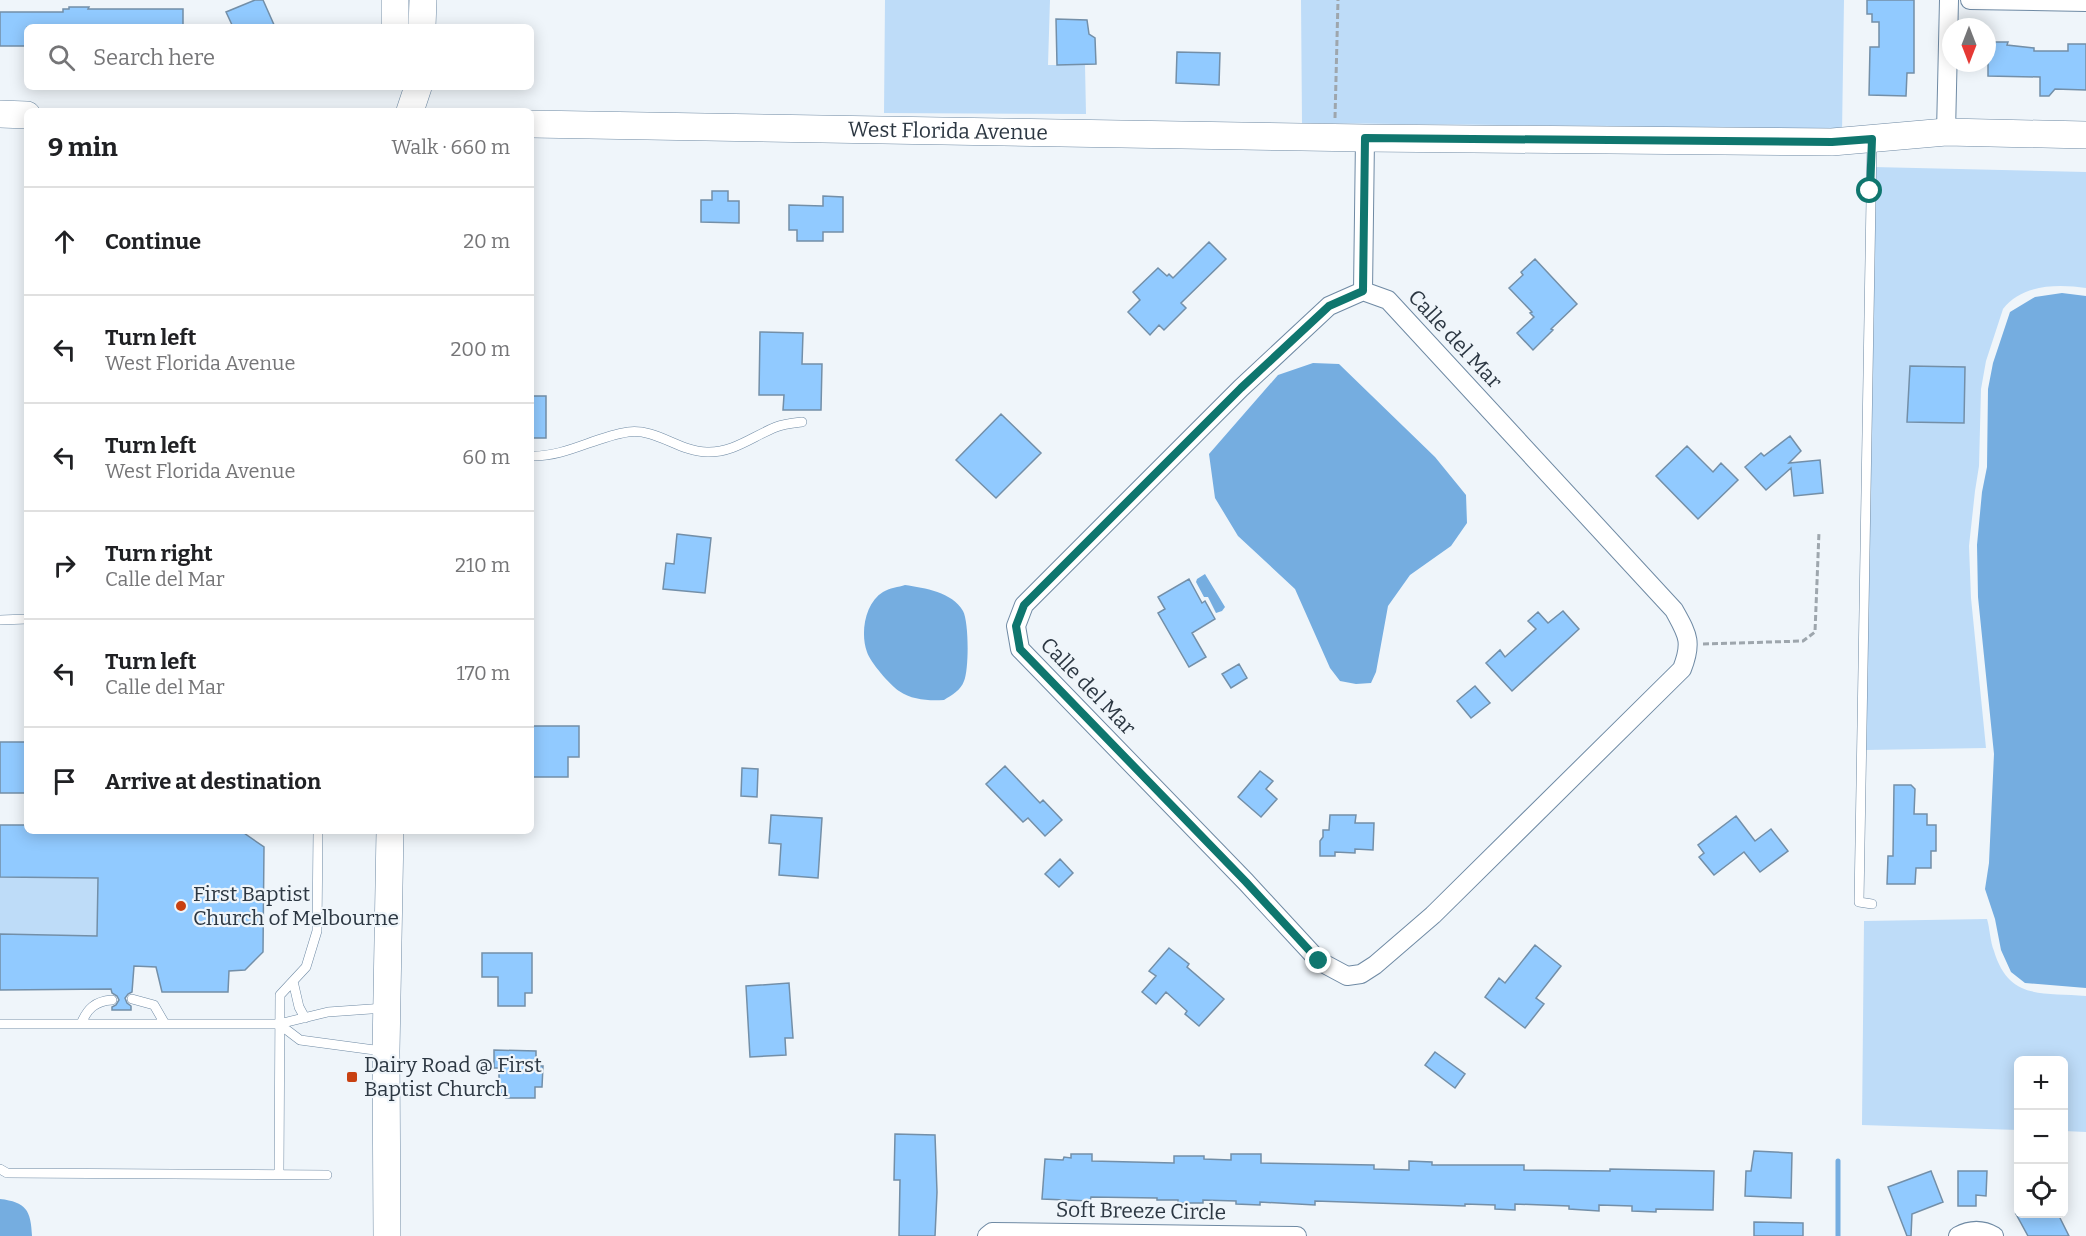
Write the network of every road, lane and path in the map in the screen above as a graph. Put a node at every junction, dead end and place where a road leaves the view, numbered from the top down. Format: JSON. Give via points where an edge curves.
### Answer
{"nodes":[{"id":1,"x":395,"y":0,"type":"edge"},
{"id":2,"x":423,"y":0,"type":"edge"},
{"id":3,"x":1338,"y":0,"type":"edge"},
{"id":4,"x":1948,"y":0,"type":"edge"},
{"id":5,"x":1970,"y":0,"type":"edge"},
{"id":6,"x":2086,"y":2,"type":"edge"},
{"id":7,"x":395,"y":24,"type":"edge"},
{"id":8,"x":422,"y":24,"type":"edge"},
{"id":9,"x":399,"y":90,"type":"edge"},
{"id":10,"x":417,"y":90,"type":"edge"},
{"id":11,"x":403,"y":108,"type":"edge"},
{"id":12,"x":411,"y":108,"type":"edge"},
{"id":13,"x":0,"y":114,"type":"edge"},
{"id":14,"x":24,"y":115,"type":"edge"},
{"id":15,"x":534,"y":124,"type":"edge"},
{"id":16,"x":1946,"y":132,"type":"junction"},
{"id":17,"x":2086,"y":135,"type":"edge"},
{"id":18,"x":1335,"y":137,"type":"junction"},
{"id":19,"x":1365,"y":138,"type":"junction"},
{"id":20,"x":1872,"y":139,"type":"junction"},
{"id":21,"x":1363,"y":291,"type":"junction"},
{"id":22,"x":802,"y":422,"type":"dead end"},
{"id":23,"x":534,"y":456,"type":"edge"},
{"id":24,"x":1819,"y":532,"type":"dead end"},
{"id":25,"x":24,"y":619,"type":"edge"},
{"id":26,"x":0,"y":620,"type":"edge"},
{"id":27,"x":1688,"y":644,"type":"junction"},
{"id":28,"x":318,"y":834,"type":"edge"},
{"id":29,"x":390,"y":834,"type":"edge"},
{"id":30,"x":1872,"y":904,"type":"dead end"},
{"id":31,"x":293,"y":981,"type":"junction"},
{"id":32,"x":132,"y":999,"type":"dead end"},
{"id":33,"x":112,"y":1000,"type":"dead end"},
{"id":34,"x":387,"y":1007,"type":"junction"},
{"id":35,"x":305,"y":1018,"type":"junction"},
{"id":36,"x":0,"y":1024,"type":"edge"},
{"id":37,"x":81,"y":1024,"type":"junction"},
{"id":38,"x":165,"y":1024,"type":"junction"},
{"id":39,"x":279,"y":1024,"type":"junction"},
{"id":40,"x":386,"y":1051,"type":"junction"},
{"id":41,"x":0,"y":1169,"type":"edge"},
{"id":42,"x":279,"y":1174,"type":"junction"},
{"id":43,"x":327,"y":1175,"type":"dead end"},
{"id":44,"x":387,"y":1236,"type":"edge"},
{"id":45,"x":987,"y":1236,"type":"edge"},
{"id":46,"x":1297,"y":1236,"type":"edge"},
{"id":47,"x":1958,"y":1236,"type":"edge"},
{"id":48,"x":1994,"y":1236,"type":"edge"}],
"edges":[{"from":1,"to":7,"type":"street"},
{"from":2,"to":8,"type":"street"},
{"from":3,"to":18,"type":"path"},
{"from":4,"to":16,"type":"street"},
{"from":5,"to":6,"type":"street"},
{"from":9,"to":11,"type":"street"},
{"from":10,"to":12,"type":"street"},
{"from":13,"to":14,"type":"street"},
{"from":15,"to":18,"type":"street","name":"West Florida Avenue"},
{"from":16,"to":17,"type":"street","name":"West Florida Avenue"},
{"from":16,"to":20,"type":"street","name":"West Florida Avenue"},
{"from":18,"to":19,"type":"street","name":"West Florida Avenue"},
{"from":19,"to":20,"type":"street","name":"West Florida Avenue","via":[[1820,142]]},
{"from":19,"to":21,"type":"street"},
{"from":20,"to":30,"type":"lane","via":[[1860,902]]},
{"from":21,"to":27,"type":"street","name":"Calle del Mar","via":[[1388,300],[1642,575],[1674,610],[1688,636]]},
{"from":21,"to":27,"type":"street","name":"Calle del Mar","via":[[1329,306],[1241,388],[1024,605],[1016,626],[1020,649],[1319,961],[1347,976],[1361,974],[1376,965],[1433,915],[1682,669]]},
{"from":22,"to":23,"type":"lane","via":[[777,427],[734,448],[710,453],[632,431],[548,456]]},
{"from":24,"to":27,"type":"path","via":[[1815,632],[1803,641]]},
{"from":25,"to":26,"type":"lane"},
{"from":28,"to":31,"type":"lane","via":[[317,931],[306,967]]},
{"from":29,"to":34,"type":"street"},
{"from":31,"to":35,"type":"lane"},
{"from":31,"to":39,"type":"lane","via":[[280,995]]},
{"from":32,"to":38,"type":"lane","via":[[154,1005]]},
{"from":33,"to":37,"type":"lane","via":[[86,1011]]},
{"from":34,"to":35,"type":"lane"},
{"from":34,"to":40,"type":"street"},
{"from":35,"to":39,"type":"lane"},
{"from":36,"to":37,"type":"lane"},
{"from":37,"to":38,"type":"lane"},
{"from":38,"to":39,"type":"lane"},
{"from":39,"to":40,"type":"lane","via":[[300,1040]]},
{"from":39,"to":42,"type":"lane"},
{"from":40,"to":44,"type":"street"},
{"from":41,"to":42,"type":"lane","via":[[7,1173]]},
{"from":42,"to":43,"type":"lane"},
{"from":45,"to":46,"type":"street","name":"Soft Breeze Circle","via":[[992,1232]]},
{"from":47,"to":48,"type":"street","via":[[1975,1230]]}]}
